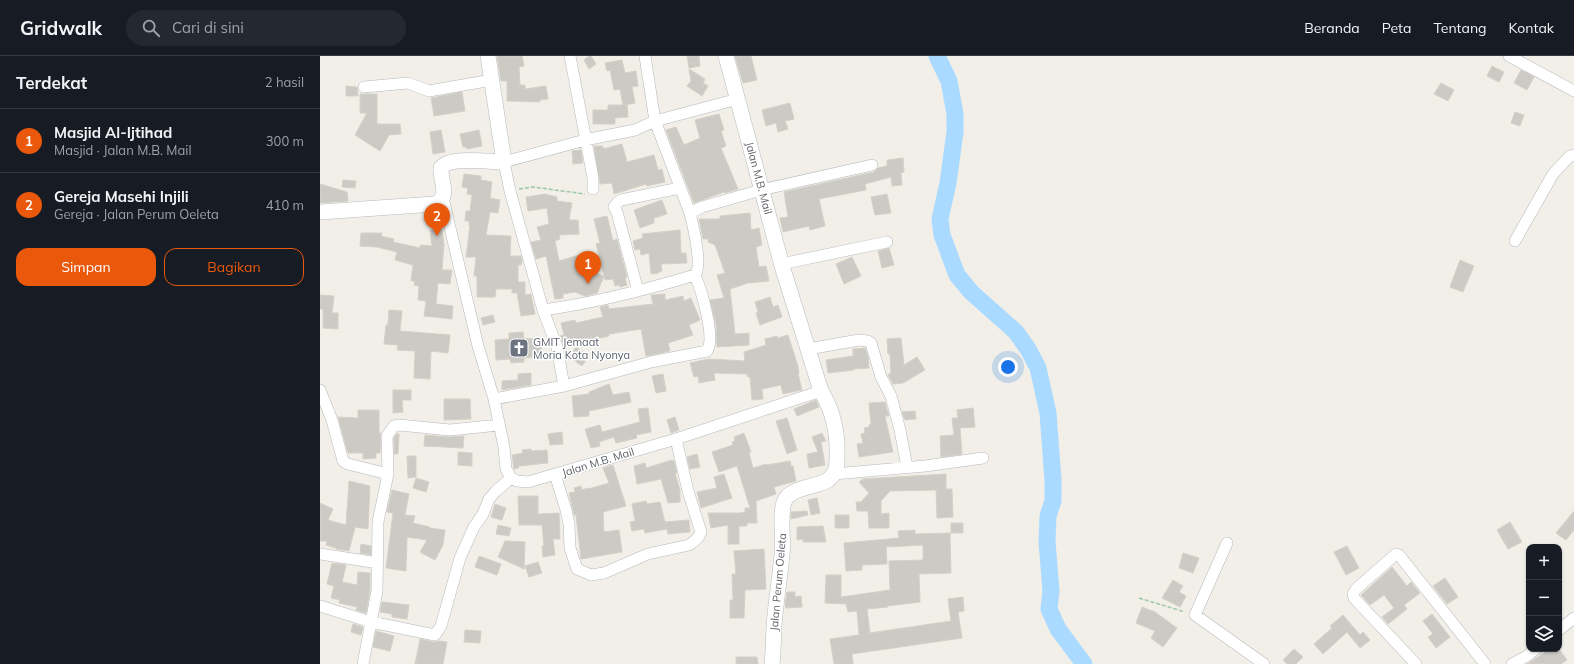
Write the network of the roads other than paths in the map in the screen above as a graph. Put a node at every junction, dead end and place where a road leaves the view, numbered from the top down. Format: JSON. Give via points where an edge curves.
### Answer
{"nodes":[{"id":1,"x":488,"y":56,"type":"edge"},
{"id":2,"x":570,"y":56,"type":"edge"},
{"id":3,"x":645,"y":56,"type":"edge"},
{"id":4,"x":726,"y":56,"type":"edge"},
{"id":5,"x":1509,"y":56,"type":"edge"},
{"id":6,"x":492,"y":80,"type":"junction"},
{"id":7,"x":364,"y":87,"type":"dead end"},
{"id":8,"x":1574,"y":91,"type":"edge"},
{"id":9,"x":738,"y":99,"type":"junction"},
{"id":10,"x":655,"y":121,"type":"junction"},
{"id":11,"x":585,"y":140,"type":"junction"},
{"id":12,"x":1574,"y":154,"type":"edge"},
{"id":13,"x":504,"y":162,"type":"junction"},
{"id":14,"x":872,"y":165,"type":"dead end"},
{"id":15,"x":680,"y":188,"type":"junction"},
{"id":16,"x":592,"y":189,"type":"road end"},
{"id":17,"x":761,"y":190,"type":"junction"},
{"id":18,"x":443,"y":198,"type":"junction"},
{"id":19,"x":320,"y":212,"type":"edge"},
{"id":20,"x":690,"y":213,"type":"junction"},
{"id":21,"x":1515,"y":241,"type":"dead end"},
{"id":22,"x":887,"y":242,"type":"dead end"},
{"id":23,"x":781,"y":264,"type":"junction"},
{"id":24,"x":695,"y":275,"type":"junction"},
{"id":25,"x":638,"y":291,"type":"junction"},
{"id":26,"x":543,"y":310,"type":"junction"},
{"id":27,"x":808,"y":349,"type":"junction"},
{"id":28,"x":564,"y":386,"type":"junction"},
{"id":29,"x":320,"y":390,"type":"edge"},
{"id":30,"x":821,"y":391,"type":"junction"},
{"id":31,"x":494,"y":400,"type":"junction"},
{"id":32,"x":499,"y":425,"type":"junction"},
{"id":33,"x":676,"y":439,"type":"junction"},
{"id":34,"x":983,"y":458,"type":"dead end"},
{"id":35,"x":907,"y":467,"type":"junction"},
{"id":36,"x":388,"y":474,"type":"junction"},
{"id":37,"x":555,"y":474,"type":"junction"},
{"id":38,"x":831,"y":477,"type":"junction"},
{"id":39,"x":511,"y":478,"type":"junction"},
{"id":40,"x":1227,"y":543,"type":"dead end"},
{"id":41,"x":320,"y":554,"type":"edge"},
{"id":42,"x":378,"y":563,"type":"junction"},
{"id":43,"x":320,"y":606,"type":"edge"},
{"id":44,"x":1574,"y":618,"type":"edge"},
{"id":45,"x":371,"y":622,"type":"junction"},
{"id":46,"x":1562,"y":628,"type":"edge"},
{"id":47,"x":1532,"y":652,"type":"edge"},
{"id":48,"x":363,"y":664,"type":"edge"},
{"id":49,"x":772,"y":664,"type":"edge"},
{"id":50,"x":1264,"y":664,"type":"edge"},
{"id":51,"x":1416,"y":664,"type":"edge"},
{"id":52,"x":1485,"y":664,"type":"edge"},
{"id":53,"x":1512,"y":664,"type":"edge"}],
"edges":[{"from":1,"to":6,"type":"street"},
{"from":2,"to":11,"type":"street"},
{"from":3,"to":10,"type":"street"},
{"from":4,"to":9,"type":"street","name":"Jalan M.B. Mail"},
{"from":5,"to":8,"type":"street"},
{"from":6,"to":7,"type":"street","via":[[429,91],[408,82]]},
{"from":6,"to":13,"type":"street"},
{"from":9,"to":10,"type":"street"},
{"from":9,"to":17,"type":"street","name":"Jalan M.B. Mail"},
{"from":10,"to":11,"type":"street","via":[[635,130]]},
{"from":10,"to":15,"type":"street"},
{"from":11,"to":13,"type":"street"},
{"from":11,"to":16,"type":"street","via":[[593,178]]},
{"from":12,"to":21,"type":"street","via":[[1553,174]]},
{"from":13,"to":18,"type":"street","via":[[462,161],[444,164],[441,168]]},
{"from":13,"to":26,"type":"street"},
{"from":14,"to":17,"type":"street"},
{"from":15,"to":20,"type":"street"},
{"from":15,"to":25,"type":"street","via":[[621,200],[614,207]]},
{"from":17,"to":20,"type":"street","via":[[702,207]]},
{"from":17,"to":23,"type":"street","name":"Jalan M.B. Mail"},
{"from":18,"to":19,"type":"street","via":[[428,205]]},
{"from":18,"to":31,"type":"street","via":[[478,346]]},
{"from":20,"to":24,"type":"street","via":[[698,260]]},
{"from":22,"to":23,"type":"street"},
{"from":23,"to":27,"type":"street","name":"Jalan M.B. Mail"},
{"from":24,"to":25,"type":"street"},
{"from":24,"to":28,"type":"street","via":[[709,331],[707,350],[651,362]]},
{"from":25,"to":26,"type":"street"},
{"from":26,"to":28,"type":"street","via":[[557,347]]},
{"from":27,"to":30,"type":"street","name":"Jalan M.B. Mail"},
{"from":27,"to":35,"type":"street","via":[[860,340],[871,343],[881,377],[891,396]]},
{"from":28,"to":31,"type":"street"},
{"from":29,"to":36,"type":"street","via":[[332,420],[343,461]]},
{"from":30,"to":33,"type":"street","name":"Jalan M.B. Mail"},
{"from":30,"to":38,"type":"street","via":[[828,402],[838,443],[836,468]]},
{"from":31,"to":32,"type":"street"},
{"from":32,"to":36,"type":"street","via":[[450,430],[394,426],[387,436]]},
{"from":32,"to":39,"type":"street","via":[[506,468]]},
{"from":33,"to":37,"type":"street","name":"Jalan M.B. Mail"},
{"from":33,"to":37,"type":"street","via":[[700,535],[690,545],[648,554],[604,573],[591,575],[577,569],[570,548],[566,510]]},
{"from":34,"to":35,"type":"street"},
{"from":35,"to":38,"type":"street"},
{"from":36,"to":42,"type":"street","via":[[378,522]]},
{"from":37,"to":39,"type":"street","name":"Jalan M.B. Mail","via":[[528,482]]},
{"from":38,"to":49,"type":"street","name":"Jalan Perum Oeleta","via":[[791,494],[784,500]]},
{"from":39,"to":45,"type":"street","via":[[489,500],[474,527],[460,558],[441,626],[435,635]]},
{"from":40,"to":50,"type":"street","via":[[1194,615]]},
{"from":41,"to":42,"type":"street"},
{"from":42,"to":45,"type":"street","via":[[377,591]]},
{"from":43,"to":45,"type":"street"},
{"from":44,"to":46,"type":"street"},
{"from":45,"to":48,"type":"street"},
{"from":47,"to":53,"type":"street"},
{"from":51,"to":52,"type":"street","via":[[1353,594],[1396,554]]}]}
